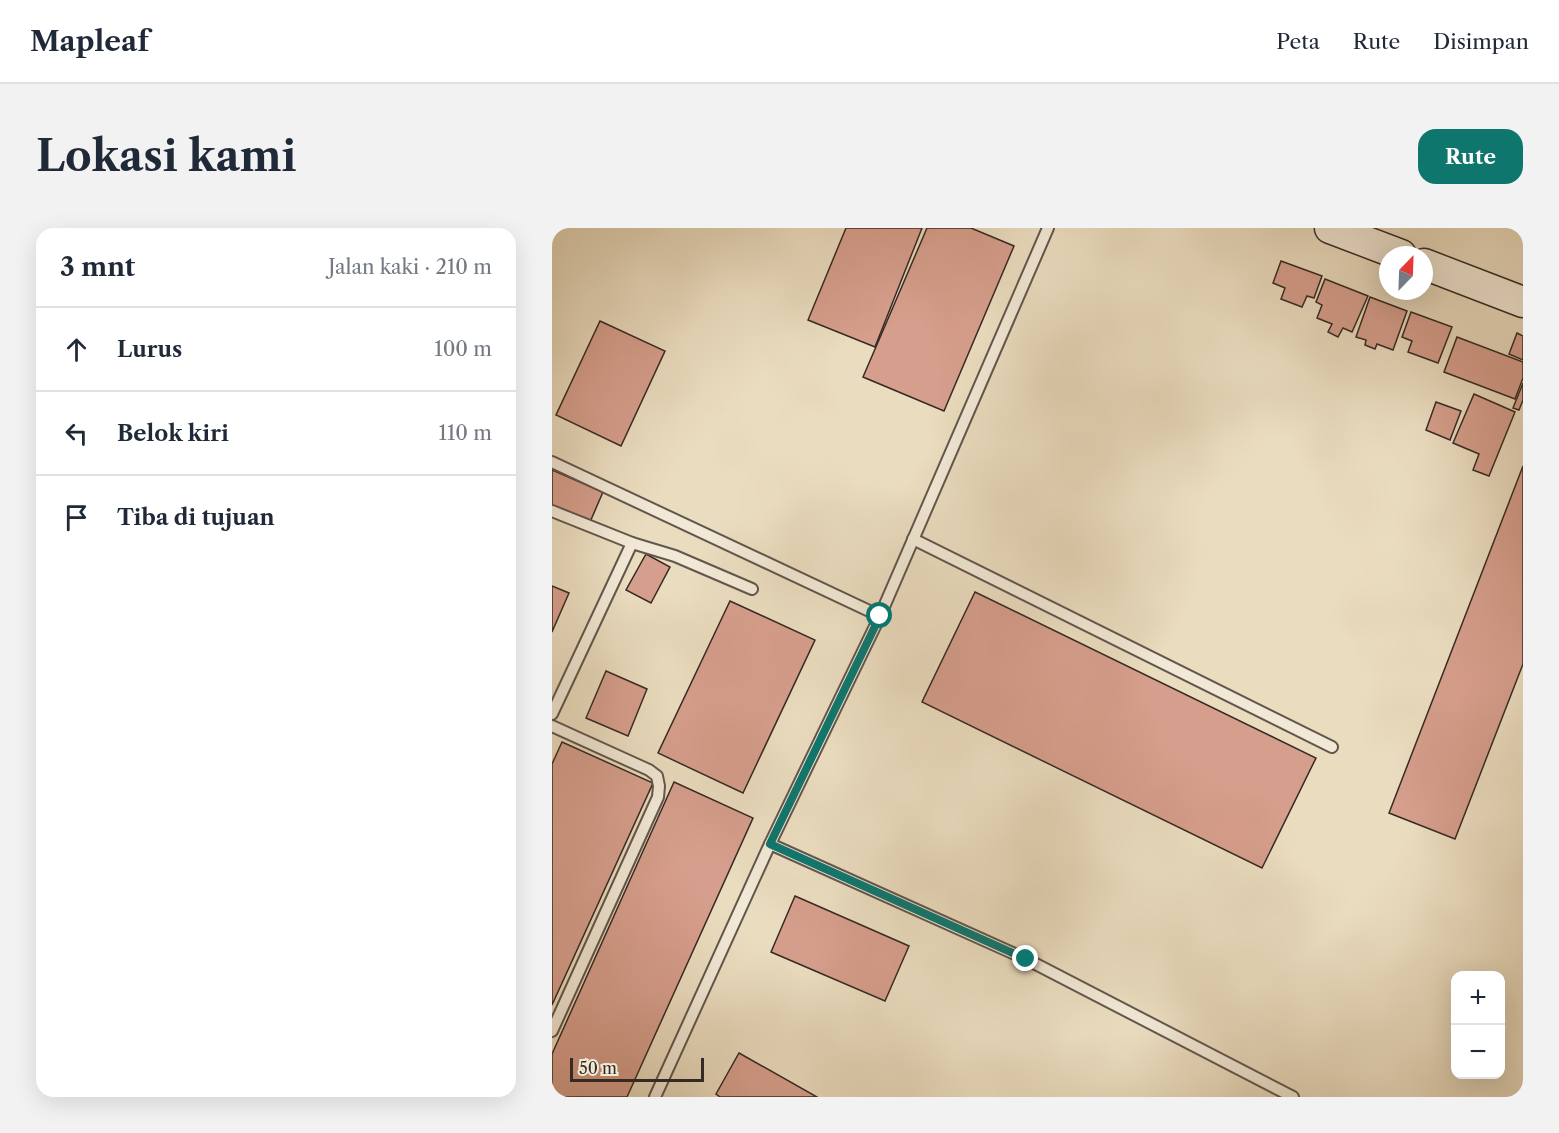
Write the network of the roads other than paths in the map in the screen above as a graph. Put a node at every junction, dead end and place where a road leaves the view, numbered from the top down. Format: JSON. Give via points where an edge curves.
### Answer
{"nodes":[{"id":1,"x":1048,"y":228,"type":"edge"},
{"id":2,"x":1330,"y":228,"type":"edge"},
{"id":3,"x":1379,"y":247,"type":"edge"},
{"id":4,"x":1433,"y":267,"type":"edge"},
{"id":5,"x":1523,"y":302,"type":"edge"},
{"id":6,"x":552,"y":462,"type":"edge"},
{"id":7,"x":552,"y":511,"type":"edge"},
{"id":8,"x":914,"y":539,"type":"junction"},
{"id":9,"x":632,"y":543,"type":"junction"},
{"id":10,"x":752,"y":589,"type":"dead end"},
{"id":11,"x":880,"y":616,"type":"junction"},
{"id":12,"x":552,"y":714,"type":"edge"},
{"id":13,"x":552,"y":726,"type":"edge"},
{"id":14,"x":1332,"y":747,"type":"dead end"},
{"id":15,"x":770,"y":844,"type":"junction"},
{"id":16,"x":552,"y":1031,"type":"edge"},
{"id":17,"x":655,"y":1097,"type":"edge"},
{"id":18,"x":1293,"y":1097,"type":"edge"}],
"edges":[{"from":1,"to":8,"type":"lane"},
{"from":2,"to":3,"type":"main road"},
{"from":4,"to":5,"type":"main road"},
{"from":6,"to":11,"type":"lane"},
{"from":7,"to":9,"type":"lane"},
{"from":8,"to":11,"type":"lane"},
{"from":8,"to":14,"type":"lane"},
{"from":9,"to":10,"type":"lane","via":[[675,556]]},
{"from":9,"to":12,"type":"lane"},
{"from":11,"to":15,"type":"lane"},
{"from":13,"to":16,"type":"lane","via":[[649,770],[657,776],[659,786],[658,797]]},
{"from":15,"to":17,"type":"lane"},
{"from":15,"to":18,"type":"lane","via":[[1026,959]]}]}
